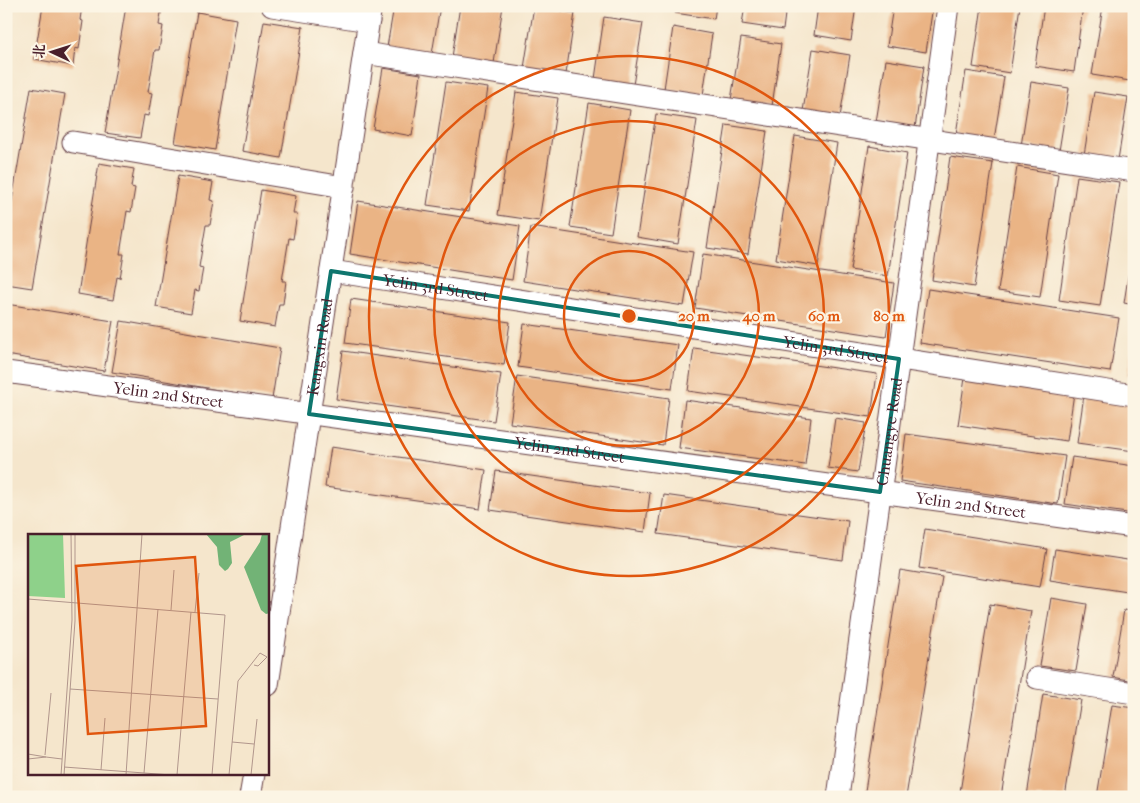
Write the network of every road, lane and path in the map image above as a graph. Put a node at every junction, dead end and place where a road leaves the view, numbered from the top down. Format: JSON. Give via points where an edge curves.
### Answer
{"nodes":[{"id":1,"x":272,"y":6,"type":"edge"},
{"id":2,"x":948,"y":6,"type":"edge"},
{"id":3,"x":370,"y":14,"type":"edge"},
{"id":4,"x":364,"y":53,"type":"junction"},
{"id":5,"x":930,"y":140,"type":"junction"},
{"id":6,"x":73,"y":142,"type":"dead end"},
{"id":7,"x":1134,"y":171,"type":"edge"},
{"id":8,"x":344,"y":187,"type":"junction"},
{"id":9,"x":331,"y":271,"type":"junction"},
{"id":10,"x":899,"y":359,"type":"junction"},
{"id":11,"x":6,"y":372,"type":"edge"},
{"id":12,"x":1134,"y":395,"type":"edge"},
{"id":13,"x":309,"y":414,"type":"junction"},
{"id":14,"x":880,"y":492,"type":"junction"},
{"id":15,"x":1134,"y":527,"type":"edge"},
{"id":16,"x":1037,"y":678,"type":"dead end"},
{"id":17,"x":269,"y":679,"type":"edge"},
{"id":18,"x":1134,"y":693,"type":"edge"},
{"id":19,"x":254,"y":776,"type":"edge"},
{"id":20,"x":250,"y":797,"type":"edge"},
{"id":21,"x":838,"y":797,"type":"edge"}],
"edges":[{"from":1,"to":3,"type":"street"},
{"from":2,"to":5,"type":"street","name":"Chuangye Road"},
{"from":3,"to":4,"type":"street","name":"Kangxin Road"},
{"from":4,"to":5,"type":"street"},
{"from":4,"to":8,"type":"street","name":"Kangxin Road"},
{"from":5,"to":7,"type":"street"},
{"from":5,"to":10,"type":"street","name":"Chuangye Road"},
{"from":6,"to":8,"type":"street"},
{"from":8,"to":9,"type":"street","name":"Kangxin Road"},
{"from":9,"to":10,"type":"street","name":"Yelin 3rd Street"},
{"from":9,"to":13,"type":"street","name":"Kangxin Road"},
{"from":10,"to":12,"type":"street","name":"Yelin 3rd Street"},
{"from":10,"to":14,"type":"street","name":"Chuangye Road"},
{"from":11,"to":13,"type":"street","name":"Yelin 2nd Street"},
{"from":13,"to":14,"type":"street","name":"Yelin 2nd Street"},
{"from":13,"to":17,"type":"street","name":"Kangxin Road"},
{"from":14,"to":15,"type":"street","name":"Yelin 2nd Street"},
{"from":14,"to":21,"type":"street","name":"Chuangye Road"},
{"from":16,"to":18,"type":"street"},
{"from":19,"to":20,"type":"street"}]}
